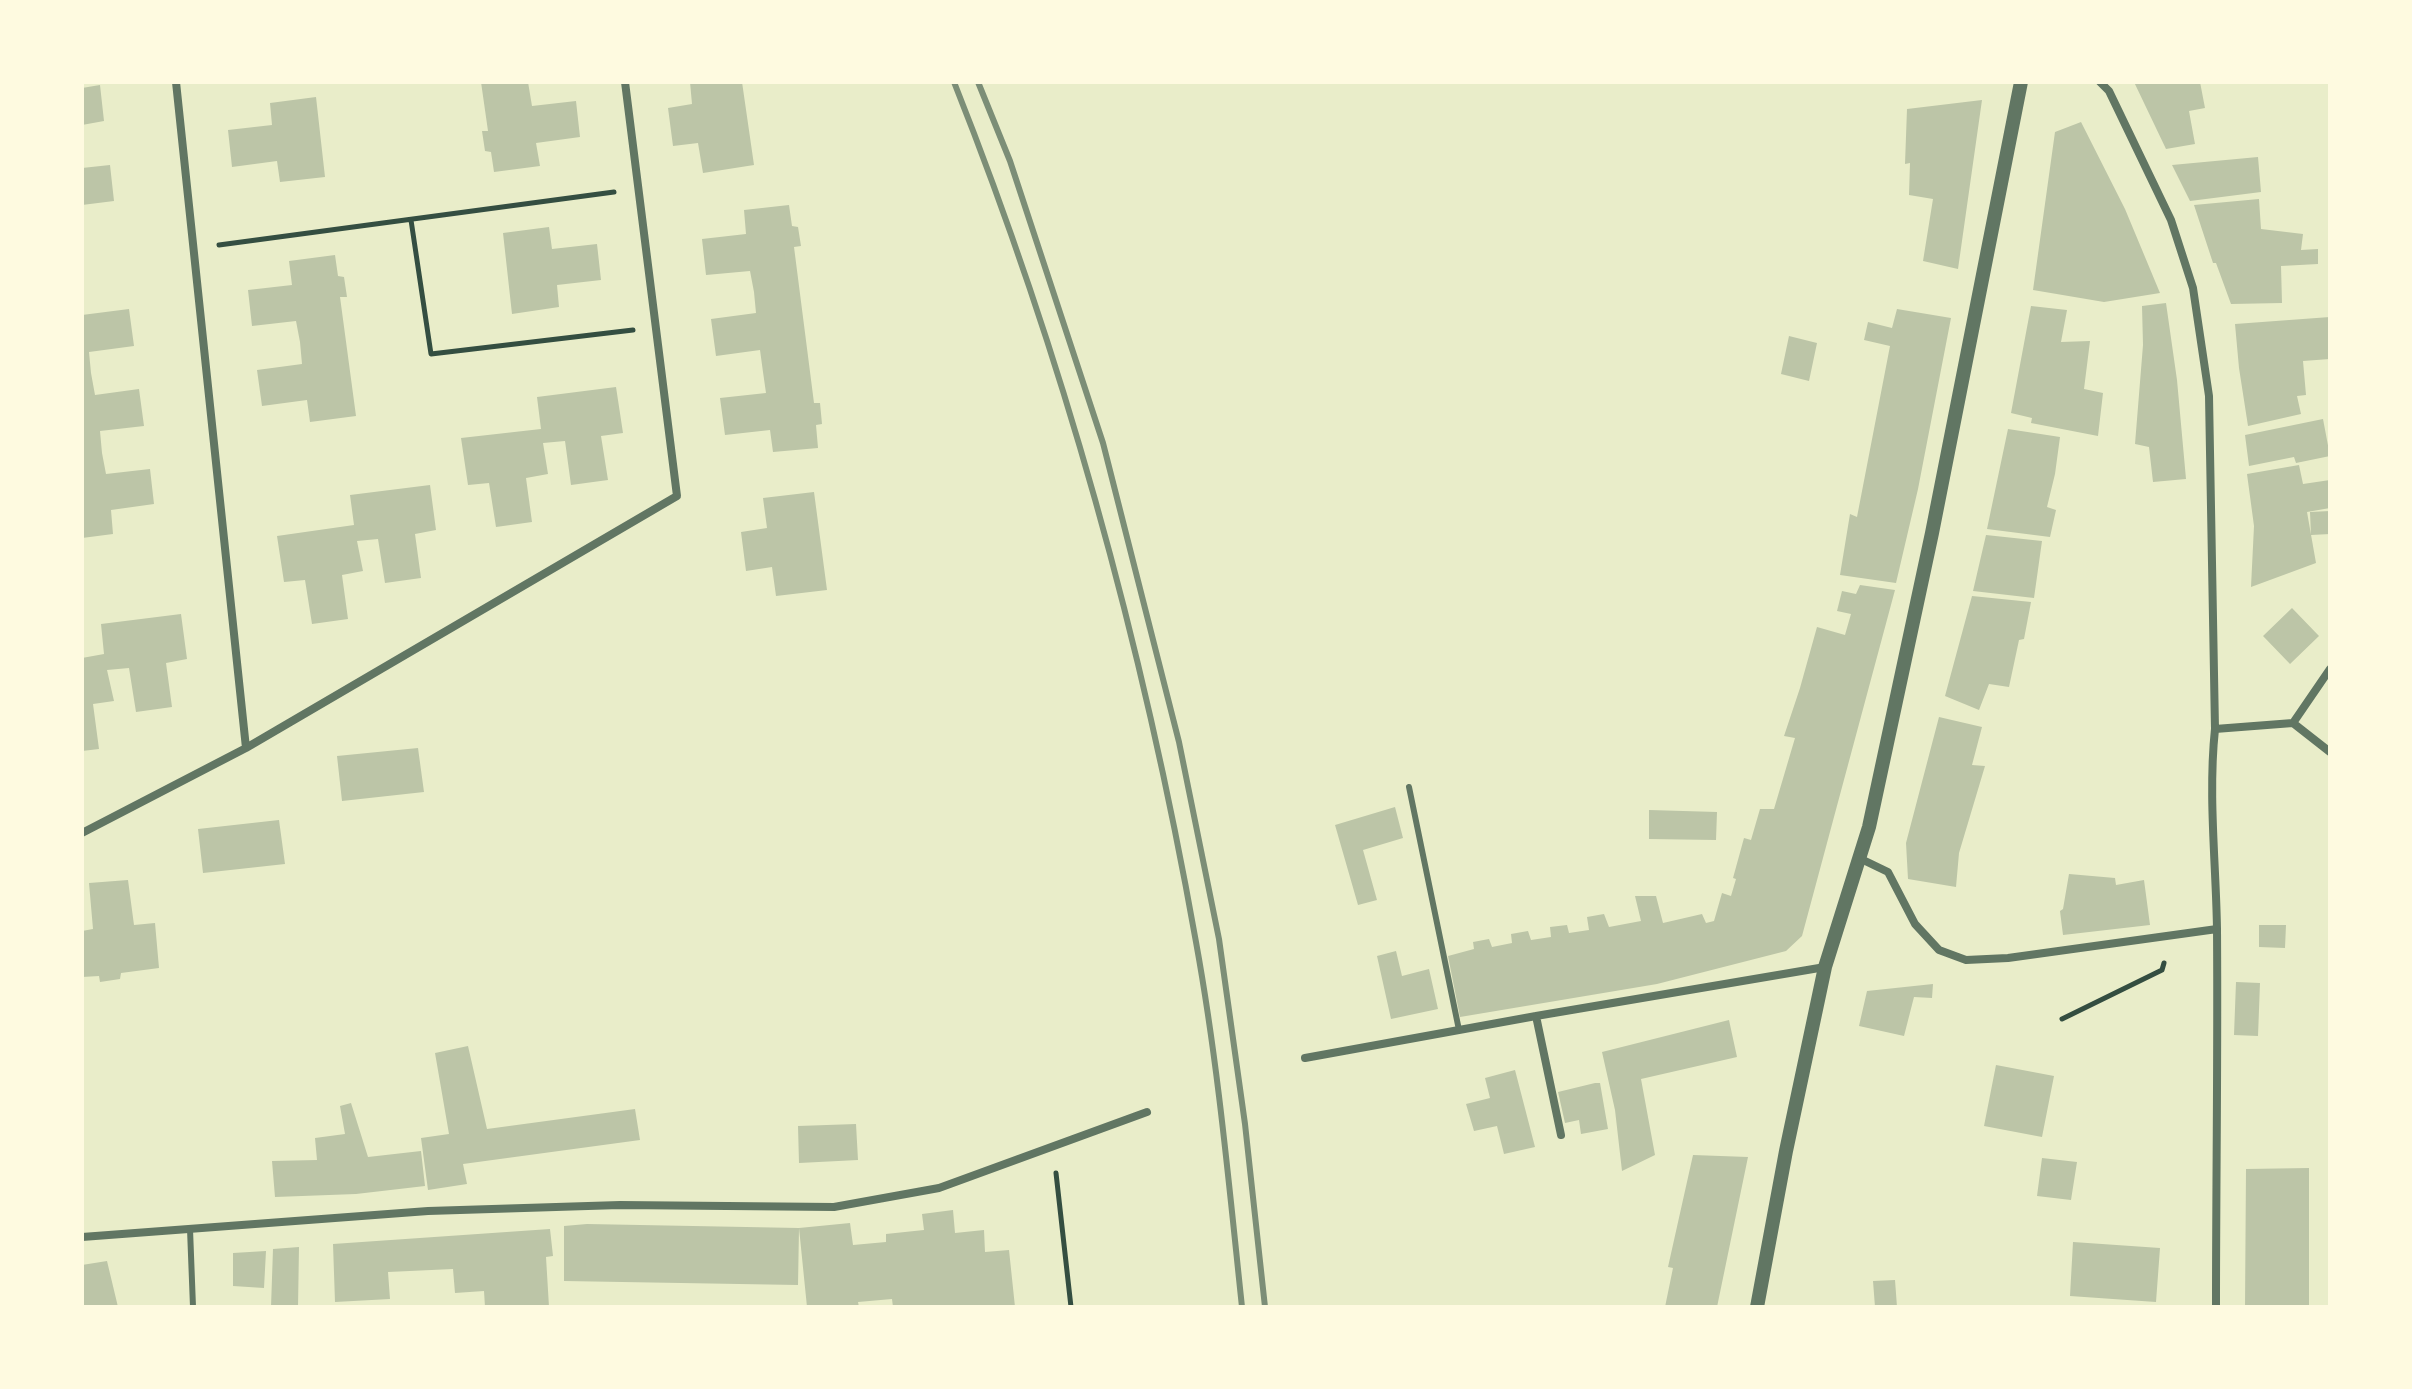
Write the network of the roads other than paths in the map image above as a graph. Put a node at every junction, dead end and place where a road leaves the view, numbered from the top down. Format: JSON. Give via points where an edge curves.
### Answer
{"nodes":[{"id":1,"x":176,"y":82,"type":"edge"},
{"id":2,"x":625,"y":82,"type":"edge"},
{"id":3,"x":2021,"y":82,"type":"edge"},
{"id":4,"x":2100,"y":82,"type":"edge"},
{"id":5,"x":2330,"y":669,"type":"edge"},
{"id":6,"x":2293,"y":723,"type":"junction"},
{"id":7,"x":2215,"y":729,"type":"junction"},
{"id":8,"x":246,"y":748,"type":"junction"},
{"id":9,"x":2330,"y":752,"type":"edge"},
{"id":10,"x":1409,"y":787,"type":"dead end"},
{"id":11,"x":82,"y":833,"type":"edge"},
{"id":12,"x":1859,"y":858,"type":"junction"},
{"id":13,"x":2217,"y":929,"type":"junction"},
{"id":14,"x":1825,"y":967,"type":"junction"},
{"id":15,"x":1536,"y":1016,"type":"junction"},
{"id":16,"x":1459,"y":1030,"type":"junction"},
{"id":17,"x":1305,"y":1058,"type":"dead end"},
{"id":18,"x":1147,"y":1112,"type":"dead end"},
{"id":19,"x":1561,"y":1135,"type":"dead end"},
{"id":20,"x":190,"y":1229,"type":"junction"},
{"id":21,"x":82,"y":1237,"type":"edge"},
{"id":22,"x":2216,"y":1306,"type":"edge"},
{"id":23,"x":193,"y":1307,"type":"edge"},
{"id":24,"x":1757,"y":1307,"type":"edge"}],
"edges":[{"from":1,"to":8,"type":"street"},
{"from":2,"to":8,"type":"street","via":[[677,496]]},
{"from":3,"to":12,"type":"street","via":[[1932,533]]},
{"from":4,"to":7,"type":"street","via":[[2171,220],[2193,288],[2209,396]]},
{"from":5,"to":6,"type":"street"},
{"from":6,"to":7,"type":"street"},
{"from":6,"to":9,"type":"street"},
{"from":7,"to":13,"type":"street"},
{"from":8,"to":11,"type":"street"},
{"from":10,"to":16,"type":"lane"},
{"from":12,"to":13,"type":"street","via":[[1888,872],[1915,924],[1939,950],[1966,960]]},
{"from":12,"to":14,"type":"street"},
{"from":13,"to":22,"type":"street"},
{"from":14,"to":15,"type":"street"},
{"from":14,"to":24,"type":"street"},
{"from":15,"to":16,"type":"street"},
{"from":15,"to":19,"type":"street"},
{"from":16,"to":17,"type":"street"},
{"from":18,"to":20,"type":"street","via":[[939,1188],[834,1207],[428,1211]]},
{"from":20,"to":21,"type":"street"},
{"from":20,"to":23,"type":"lane"}]}
